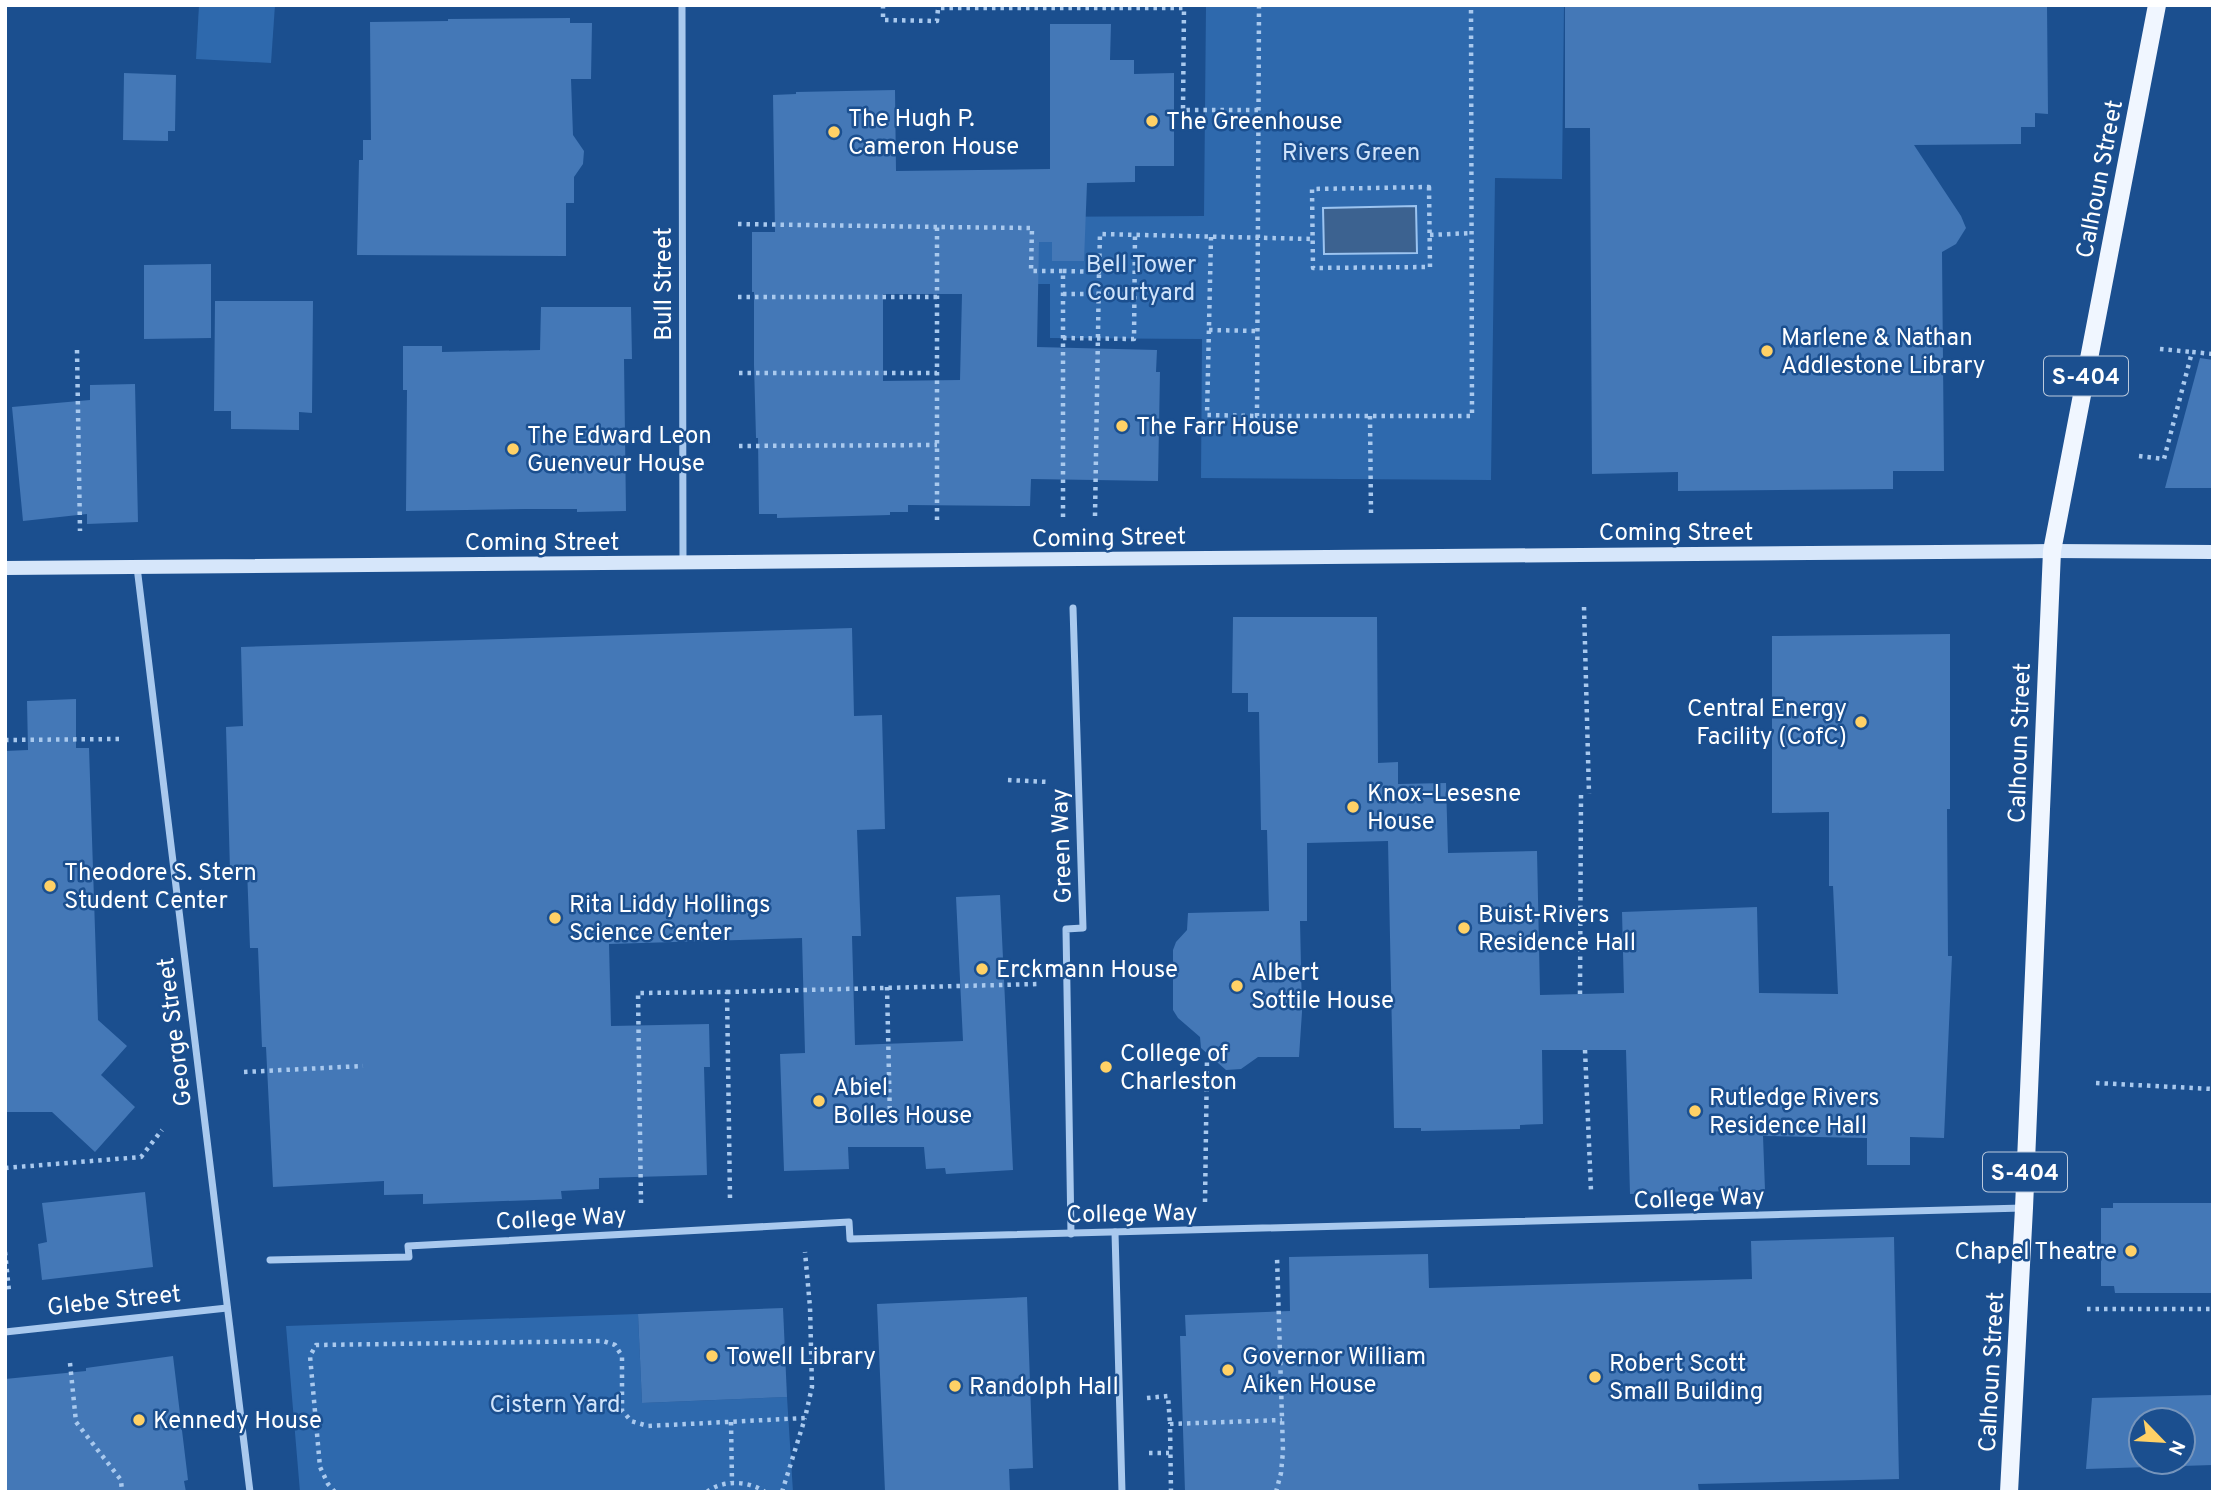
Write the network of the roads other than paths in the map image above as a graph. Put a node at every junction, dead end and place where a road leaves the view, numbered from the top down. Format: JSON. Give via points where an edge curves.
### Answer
{"nodes":[{"id":1,"x":682,"y":5,"type":"edge"},
{"id":2,"x":2157,"y":5,"type":"edge"},
{"id":3,"x":2052,"y":551,"type":"junction"},
{"id":4,"x":2213,"y":552,"type":"edge"},
{"id":5,"x":682,"y":563,"type":"junction"},
{"id":6,"x":137,"y":567,"type":"junction"},
{"id":7,"x":5,"y":568,"type":"edge"},
{"id":8,"x":1073,"y":608,"type":"dead end"},
{"id":9,"x":2024,"y":1208,"type":"junction"},
{"id":10,"x":1115,"y":1232,"type":"junction"},
{"id":11,"x":1071,"y":1234,"type":"junction"},
{"id":12,"x":270,"y":1260,"type":"dead end"},
{"id":13,"x":227,"y":1308,"type":"junction"},
{"id":14,"x":5,"y":1332,"type":"edge"},
{"id":15,"x":250,"y":1492,"type":"edge"},
{"id":16,"x":1122,"y":1492,"type":"edge"},
{"id":17,"x":2009,"y":1492,"type":"edge"}],
"edges":[{"from":1,"to":5,"type":"street","name":"Bull Street"},
{"from":2,"to":3,"type":"main road","name":"Calhoun Street","number":"S-404"},
{"from":3,"to":4,"type":"street","name":"Coming Street"},
{"from":3,"to":5,"type":"street","name":"Coming Street"},
{"from":3,"to":9,"type":"main road","name":"Calhoun Street","number":"S-404"},
{"from":5,"to":6,"type":"street","name":"Coming Street"},
{"from":6,"to":7,"type":"street","name":"Coming Street"},
{"from":6,"to":13,"type":"street","name":"George Street"},
{"from":8,"to":11,"type":"street","name":"Green Way","via":[[1083,928],[1066,929]]},
{"from":9,"to":10,"type":"street","name":"College Way"},
{"from":9,"to":17,"type":"main road","name":"Calhoun Street","number":"S-404"},
{"from":10,"to":11,"type":"street","name":"College Way"},
{"from":10,"to":16,"type":"street"},
{"from":11,"to":12,"type":"street","name":"College Way","via":[[850,1239],[849,1222],[803,1223],[408,1246],[409,1257]]},
{"from":13,"to":14,"type":"street","name":"Glebe Street"},
{"from":13,"to":15,"type":"street","name":"George Street"}]}
